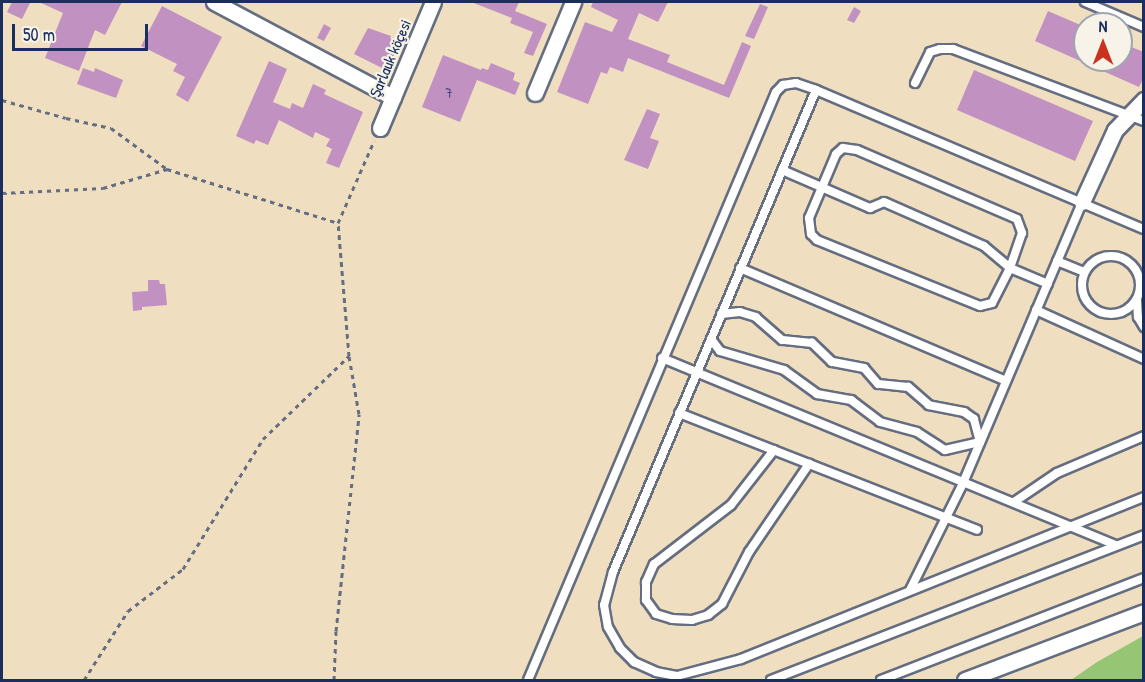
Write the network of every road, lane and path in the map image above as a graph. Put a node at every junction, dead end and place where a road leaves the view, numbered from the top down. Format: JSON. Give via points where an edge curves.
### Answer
{"nodes":[{"id":1,"x":214,"y":2,"type":"edge"},
{"id":2,"x":433,"y":2,"type":"edge"},
{"id":3,"x":573,"y":2,"type":"edge"},
{"id":4,"x":1085,"y":2,"type":"edge"},
{"id":5,"x":1143,"y":27,"type":"edge"},
{"id":6,"x":915,"y":83,"type":"dead end"},
{"id":7,"x":816,"y":90,"type":"junction"},
{"id":8,"x":535,"y":93,"type":"dead end"},
{"id":9,"x":393,"y":97,"type":"junction"},
{"id":10,"x":2,"y":100,"type":"edge"},
{"id":11,"x":1143,"y":100,"type":"edge"},
{"id":12,"x":1136,"y":118,"type":"edge"},
{"id":13,"x":380,"y":128,"type":"joint"},
{"id":14,"x":167,"y":169,"type":"junction"},
{"id":15,"x":782,"y":170,"type":"junction"},
{"id":16,"x":822,"y":187,"type":"junction"},
{"id":17,"x":2,"y":193,"type":"edge"},
{"id":18,"x":1082,"y":202,"type":"junction"},
{"id":19,"x":338,"y":223,"type":"junction"},
{"id":20,"x":1143,"y":229,"type":"edge"},
{"id":21,"x":1057,"y":261,"type":"junction"},
{"id":22,"x":740,"y":268,"type":"junction"},
{"id":23,"x":1010,"y":268,"type":"junction"},
{"id":24,"x":1084,"y":272,"type":"junction"},
{"id":25,"x":1048,"y":284,"type":"junction"},
{"id":26,"x":1143,"y":288,"type":"edge"},
{"id":27,"x":1138,"y":297,"type":"junction"},
{"id":28,"x":1036,"y":310,"type":"junction"},
{"id":29,"x":721,"y":314,"type":"junction"},
{"id":30,"x":1143,"y":327,"type":"edge"},
{"id":31,"x":711,"y":339,"type":"junction"},
{"id":32,"x":349,"y":356,"type":"junction"},
{"id":33,"x":662,"y":358,"type":"junction"},
{"id":34,"x":1143,"y":359,"type":"edge"},
{"id":35,"x":696,"y":374,"type":"junction"},
{"id":36,"x":1006,"y":381,"type":"junction"},
{"id":37,"x":680,"y":412,"type":"junction"},
{"id":38,"x":1143,"y":436,"type":"edge"},
{"id":39,"x":980,"y":441,"type":"junction"},
{"id":40,"x":774,"y":450,"type":"junction"},
{"id":41,"x":809,"y":464,"type":"junction"},
{"id":42,"x":963,"y":483,"type":"junction"},
{"id":43,"x":1143,"y":497,"type":"edge"},
{"id":44,"x":1014,"y":502,"type":"junction"},
{"id":45,"x":947,"y":518,"type":"junction"},
{"id":46,"x":1071,"y":525,"type":"junction"},
{"id":47,"x":977,"y":530,"type":"dead end"},
{"id":48,"x":1143,"y":535,"type":"edge"},
{"id":49,"x":1116,"y":545,"type":"junction"},
{"id":50,"x":1143,"y":578,"type":"edge"},
{"id":51,"x":910,"y":590,"type":"junction"},
{"id":52,"x":1143,"y":612,"type":"edge"},
{"id":53,"x":84,"y":681,"type":"edge"},
{"id":54,"x":334,"y":681,"type":"edge"},
{"id":55,"x":528,"y":681,"type":"edge"},
{"id":56,"x":771,"y":681,"type":"edge"},
{"id":57,"x":880,"y":681,"type":"edge"},
{"id":58,"x":965,"y":681,"type":"edge"}],
"edges":[{"from":1,"to":9,"type":"street"},
{"from":2,"to":9,"type":"street","name":"Şarlauk köçesi"},
{"from":3,"to":8,"type":"street"},
{"from":4,"to":5,"type":"lane"},
{"from":6,"to":12,"type":"lane","via":[[930,52],[953,49]]},
{"from":7,"to":15,"type":"lane"},
{"from":7,"to":18,"type":"lane"},
{"from":7,"to":33,"type":"lane","via":[[796,82],[783,85],[776,92]]},
{"from":9,"to":13,"type":"street","name":"Şarlauk köçesi"},
{"from":10,"to":14,"type":"path","via":[[111,128]]},
{"from":11,"to":12,"type":"street"},
{"from":12,"to":18,"type":"street","via":[[1115,130]]},
{"from":13,"to":19,"type":"path"},
{"from":14,"to":17,"type":"path","via":[[103,188]]},
{"from":14,"to":19,"type":"path"},
{"from":15,"to":16,"type":"lane"},
{"from":15,"to":22,"type":"lane"},
{"from":16,"to":23,"type":"lane","via":[[870,208],[884,202],[984,246]]},
{"from":16,"to":23,"type":"lane","via":[[808,225],[817,240],[980,306],[995,299]]},
{"from":16,"to":23,"type":"lane","via":[[836,154],[843,148],[857,150],[1010,214],[1022,226],[1022,233]]},
{"from":18,"to":20,"type":"lane"},
{"from":18,"to":21,"type":"lane"},
{"from":19,"to":32,"type":"path"},
{"from":21,"to":24,"type":"lane"},
{"from":21,"to":25,"type":"lane"},
{"from":22,"to":29,"type":"lane"},
{"from":22,"to":36,"type":"lane"},
{"from":23,"to":25,"type":"lane"},
{"from":24,"to":27,"type":"lane","via":[[1105,256],[1123,259],[1136,271]]},
{"from":24,"to":27,"type":"lane","via":[[1082,290],[1098,312],[1116,314]]},
{"from":25,"to":28,"type":"lane"},
{"from":26,"to":27,"type":"lane"},
{"from":27,"to":30,"type":"lane","via":[[1138,317]]},
{"from":28,"to":34,"type":"lane"},
{"from":28,"to":36,"type":"lane"},
{"from":29,"to":31,"type":"lane"},
{"from":29,"to":39,"type":"lane","via":[[740,312],[756,316],[782,340],[812,343],[832,362],[864,368],[878,384],[908,387],[930,405],[964,412],[974,419]]},
{"from":31,"to":35,"type":"lane"},
{"from":31,"to":39,"type":"lane","via":[[720,351],[784,370],[817,394],[851,400],[880,423],[917,432],[945,450]]},
{"from":32,"to":53,"type":"path","via":[[263,439],[183,569],[129,611]]},
{"from":32,"to":54,"type":"path","via":[[359,414]]},
{"from":33,"to":35,"type":"lane"},
{"from":33,"to":55,"type":"lane"},
{"from":35,"to":37,"type":"lane"},
{"from":35,"to":42,"type":"lane"},
{"from":36,"to":39,"type":"lane"},
{"from":37,"to":40,"type":"lane"},
{"from":37,"to":51,"type":"lane","via":[[613,572],[604,604],[608,627],[634,663],[677,676],[741,658]]},
{"from":38,"to":44,"type":"lane","via":[[1057,473]]},
{"from":39,"to":42,"type":"lane"},
{"from":40,"to":41,"type":"lane"},
{"from":40,"to":41,"type":"lane","via":[[731,505],[654,564],[646,582],[646,600],[656,614],[692,620],[723,604],[748,552]]},
{"from":41,"to":45,"type":"lane"},
{"from":42,"to":44,"type":"lane"},
{"from":42,"to":45,"type":"lane"},
{"from":43,"to":46,"type":"lane"},
{"from":44,"to":46,"type":"lane"},
{"from":45,"to":47,"type":"lane"},
{"from":45,"to":51,"type":"lane"},
{"from":46,"to":49,"type":"lane"},
{"from":46,"to":51,"type":"lane"},
{"from":48,"to":49,"type":"lane"},
{"from":49,"to":56,"type":"lane"},
{"from":50,"to":57,"type":"lane"},
{"from":52,"to":58,"type":"street"}]}
